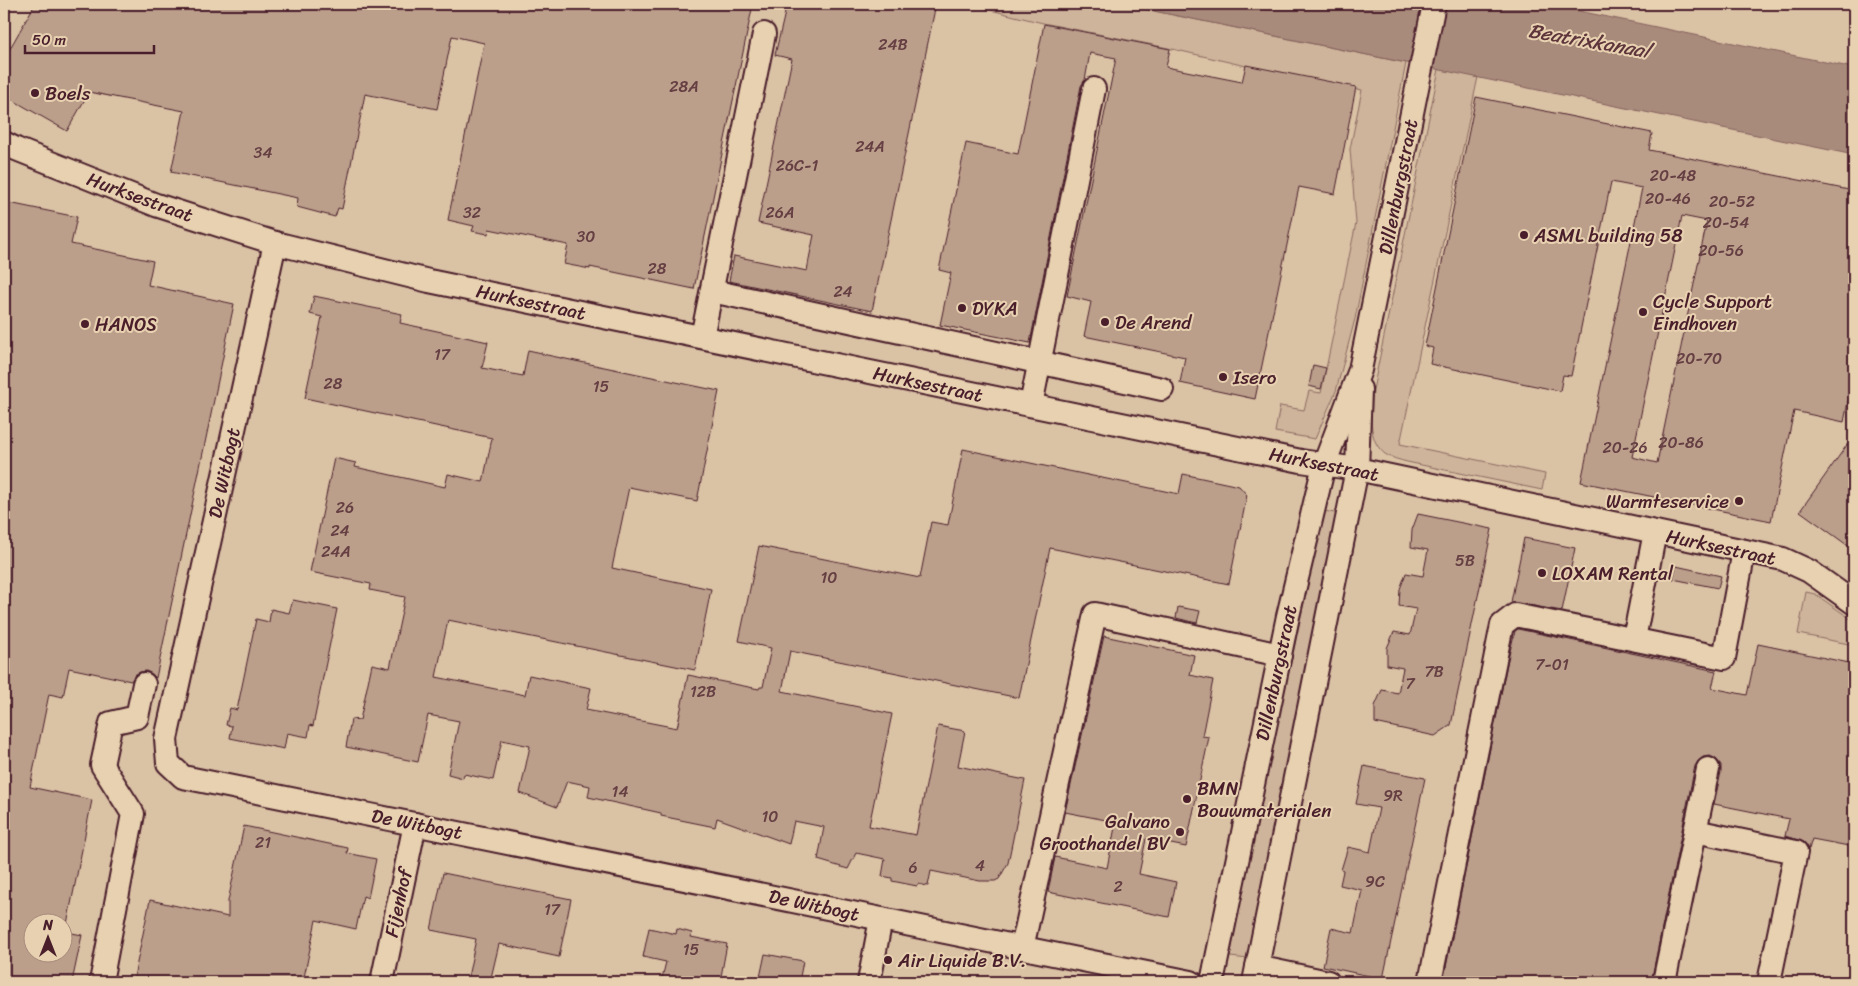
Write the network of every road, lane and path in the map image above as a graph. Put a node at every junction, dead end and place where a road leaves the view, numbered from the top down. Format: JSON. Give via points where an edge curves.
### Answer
{"nodes":[{"id":1,"x":1434,"y":4,"type":"edge"},
{"id":2,"x":764,"y":34,"type":"dead end"},
{"id":3,"x":1094,"y":89,"type":"dead end"},
{"id":4,"x":4,"y":143,"type":"edge"},
{"id":5,"x":275,"y":243,"type":"junction"},
{"id":6,"x":712,"y":291,"type":"junction"},
{"id":7,"x":702,"y":337,"type":"junction"},
{"id":8,"x":1038,"y":362,"type":"junction"},
{"id":9,"x":1360,"y":370,"type":"junction"},
{"id":10,"x":1162,"y":389,"type":"dead end"},
{"id":11,"x":1031,"y":405,"type":"junction"},
{"id":12,"x":1324,"y":465,"type":"junction"},
{"id":13,"x":1357,"y":469,"type":"junction"},
{"id":14,"x":1655,"y":532,"type":"junction"},
{"id":15,"x":1744,"y":551,"type":"junction"},
{"id":16,"x":1854,"y":603,"type":"edge"},
{"id":17,"x":1634,"y":639,"type":"junction"},
{"id":18,"x":1280,"y":655,"type":"junction"},
{"id":19,"x":144,"y":684,"type":"dead end"},
{"id":20,"x":1708,"y":768,"type":"dead end"},
{"id":21,"x":415,"y":824,"type":"junction"},
{"id":22,"x":1695,"y":831,"type":"junction"},
{"id":23,"x":881,"y":919,"type":"junction"},
{"id":24,"x":1022,"y":948,"type":"junction"},
{"id":25,"x":1256,"y":975,"type":"edge"},
{"id":26,"x":101,"y":982,"type":"edge"},
{"id":27,"x":382,"y":982,"type":"edge"},
{"id":28,"x":869,"y":982,"type":"edge"},
{"id":29,"x":1192,"y":982,"type":"edge"},
{"id":30,"x":1212,"y":982,"type":"edge"},
{"id":31,"x":1328,"y":982,"type":"edge"},
{"id":32,"x":1430,"y":982,"type":"edge"},
{"id":33,"x":1664,"y":982,"type":"edge"},
{"id":34,"x":1769,"y":982,"type":"edge"}],
"edges":[{"from":1,"to":9,"type":"street","name":"Dillenburgstraat"},
{"from":2,"to":6,"type":"street"},
{"from":3,"to":8,"type":"street"},
{"from":4,"to":5,"type":"street","name":"Hurksestraat","via":[[156,205]]},
{"from":5,"to":7,"type":"street","name":"Hurksestraat","via":[[429,281]]},
{"from":5,"to":21,"type":"street","name":"De Witbogt","via":[[166,739],[168,763],[183,777]]},
{"from":6,"to":7,"type":"street"},
{"from":6,"to":8,"type":"street"},
{"from":7,"to":11,"type":"street","name":"Hurksestraat"},
{"from":8,"to":10,"type":"street"},
{"from":8,"to":11,"type":"street"},
{"from":9,"to":12,"type":"street","name":"Dillenburgstraat"},
{"from":9,"to":13,"type":"street","name":"Dillenburgstraat"},
{"from":11,"to":12,"type":"street","name":"Hurksestraat"},
{"from":12,"to":13,"type":"street","name":"Hurksestraat"},
{"from":12,"to":18,"type":"street","name":"Dillenburgstraat"},
{"from":13,"to":14,"type":"street","name":"Hurksestraat"},
{"from":13,"to":25,"type":"street","name":"Dillenburgstraat"},
{"from":14,"to":15,"type":"street","name":"Hurksestraat"},
{"from":14,"to":17,"type":"street"},
{"from":15,"to":16,"type":"street","name":"Hurksestraat","via":[[1783,559],[1809,571]]},
{"from":15,"to":17,"type":"street","via":[[1724,658]]},
{"from":17,"to":32,"type":"street","via":[[1515,615],[1502,625]]},
{"from":18,"to":24,"type":"street","via":[[1095,614]]},
{"from":18,"to":30,"type":"street","name":"Dillenburgstraat"},
{"from":19,"to":26,"type":"street","via":[[137,717],[111,723],[102,765],[134,814]]},
{"from":20,"to":22,"type":"street"},
{"from":21,"to":23,"type":"street","name":"De Witbogt"},
{"from":21,"to":27,"type":"street","name":"Fijenhof"},
{"from":22,"to":33,"type":"street"},
{"from":22,"to":34,"type":"street","via":[[1796,852]]},
{"from":23,"to":24,"type":"street","name":"De Witbogt"},
{"from":23,"to":28,"type":"street"},
{"from":24,"to":29,"type":"street","name":"De Witbogt"},
{"from":25,"to":31,"type":"street"}]}
